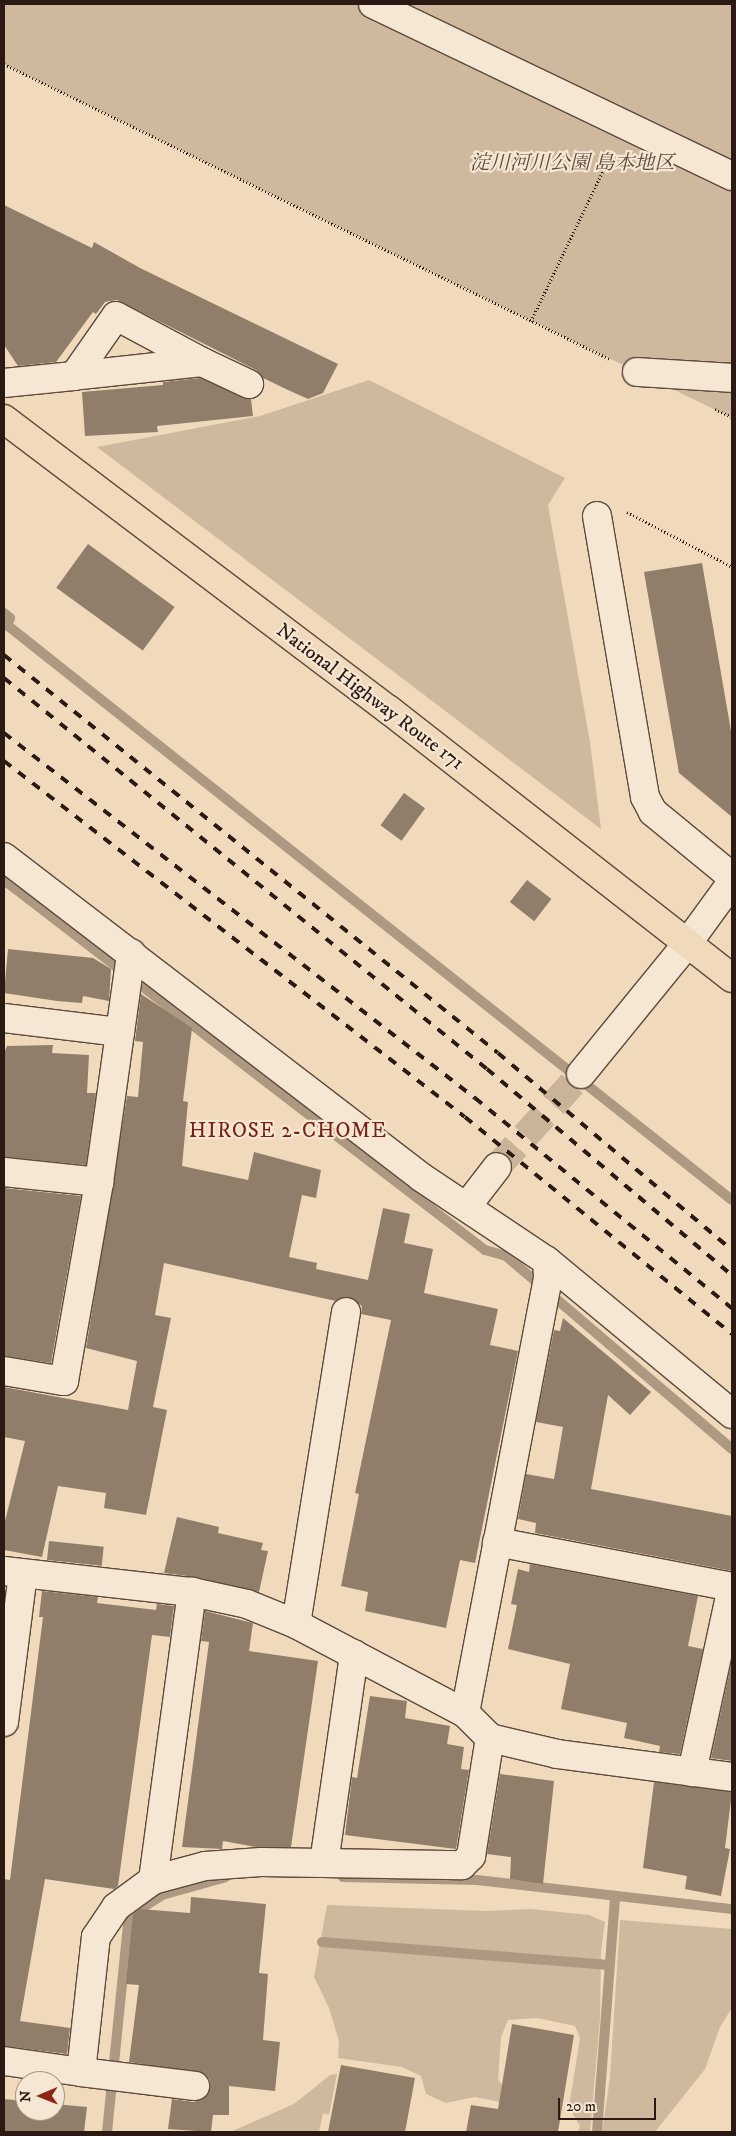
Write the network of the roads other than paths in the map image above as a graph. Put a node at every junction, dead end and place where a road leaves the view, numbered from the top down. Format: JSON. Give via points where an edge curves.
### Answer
{"nodes":[{"id":1,"x":373,"y":4,"type":"edge"},
{"id":2,"x":732,"y":176,"type":"edge"},
{"id":3,"x":202,"y":362,"type":"junction"},
{"id":4,"x":637,"y":372,"type":"road end"},
{"id":5,"x":74,"y":376,"type":"junction"},
{"id":6,"x":732,"y":378,"type":"edge"},
{"id":7,"x":4,"y":383,"type":"edge"},
{"id":8,"x":249,"y":384,"type":"dead end"},
{"id":9,"x":4,"y":419,"type":"edge"},
{"id":10,"x":597,"y":516,"type":"road end"},
{"id":11,"x":4,"y":857,"type":"edge"},
{"id":12,"x":732,"y":876,"type":"edge"},
{"id":13,"x":732,"y":882,"type":"edge"},
{"id":14,"x":688,"y":944,"type":"junction"},
{"id":15,"x":131,"y":958,"type":"junction"},
{"id":16,"x":732,"y":978,"type":"edge"},
{"id":17,"x":4,"y":1018,"type":"edge"},
{"id":18,"x":120,"y":1032,"type":"junction"},
{"id":19,"x":581,"y":1074,"type":"tunnel mouth"},
{"id":20,"x":497,"y":1167,"type":"tunnel mouth"},
{"id":21,"x":4,"y":1172,"type":"edge"},
{"id":22,"x":99,"y":1182,"type":"junction"},
{"id":23,"x":467,"y":1206,"type":"junction"},
{"id":24,"x":547,"y":1268,"type":"junction"},
{"id":25,"x":346,"y":1312,"type":"dead end"},
{"id":26,"x":4,"y":1370,"type":"edge"},
{"id":27,"x":732,"y":1414,"type":"edge"},
{"id":28,"x":498,"y":1542,"type":"junction"},
{"id":29,"x":13,"y":1573,"type":"edge"},
{"id":30,"x":732,"y":1587,"type":"edge"},
{"id":31,"x":192,"y":1592,"type":"junction"},
{"id":32,"x":296,"y":1624,"type":"junction"},
{"id":33,"x":354,"y":1654,"type":"junction"},
{"id":34,"x":465,"y":1713,"type":"junction"},
{"id":35,"x":4,"y":1722,"type":"edge"},
{"id":36,"x":490,"y":1738,"type":"junction"},
{"id":37,"x":692,"y":1772,"type":"junction"},
{"id":38,"x":732,"y":1777,"type":"edge"},
{"id":39,"x":324,"y":1863,"type":"junction"},
{"id":40,"x":153,"y":1880,"type":"junction"},
{"id":41,"x":4,"y":2061,"type":"edge"},
{"id":42,"x":80,"y":2072,"type":"junction"},
{"id":43,"x":195,"y":2086,"type":"dead end"}],
"edges":[{"from":1,"to":2,"type":"street"},
{"from":3,"to":5,"type":"street"},
{"from":3,"to":5,"type":"street","via":[[116,316]]},
{"from":3,"to":8,"type":"street"},
{"from":4,"to":6,"type":"street"},
{"from":5,"to":7,"type":"street"},
{"from":9,"to":14,"type":"highway","name":"National Highway Route 171","via":[[389,710]]},
{"from":10,"to":12,"type":"street","via":[[645,797],[653,812]]},
{"from":11,"to":15,"type":"street"},
{"from":13,"to":14,"type":"street"},
{"from":14,"to":16,"type":"highway","name":"National Highway Route 171"},
{"from":14,"to":19,"type":"street"},
{"from":15,"to":18,"type":"street"},
{"from":15,"to":23,"type":"street","via":[[421,1177]]},
{"from":17,"to":18,"type":"street"},
{"from":18,"to":22,"type":"street"},
{"from":20,"to":23,"type":"street"},
{"from":21,"to":22,"type":"street"},
{"from":22,"to":26,"type":"street","via":[[64,1381]]},
{"from":23,"to":24,"type":"street"},
{"from":24,"to":27,"type":"street"},
{"from":24,"to":28,"type":"street"},
{"from":25,"to":32,"type":"street"},
{"from":28,"to":30,"type":"street"},
{"from":28,"to":34,"type":"street"},
{"from":29,"to":31,"type":"street"},
{"from":29,"to":35,"type":"street"},
{"from":30,"to":37,"type":"street"},
{"from":31,"to":32,"type":"street","via":[[247,1604]]},
{"from":31,"to":40,"type":"street"},
{"from":32,"to":33,"type":"street"},
{"from":33,"to":34,"type":"street"},
{"from":33,"to":39,"type":"street"},
{"from":34,"to":36,"type":"street"},
{"from":36,"to":37,"type":"street","via":[[557,1754]]},
{"from":36,"to":39,"type":"street","via":[[471,1856],[462,1865]]},
{"from":37,"to":38,"type":"street"},
{"from":39,"to":40,"type":"street","via":[[261,1862],[205,1866]]},
{"from":40,"to":42,"type":"street","via":[[116,1907],[96,1937]]},
{"from":41,"to":42,"type":"street"},
{"from":42,"to":43,"type":"street"}]}
